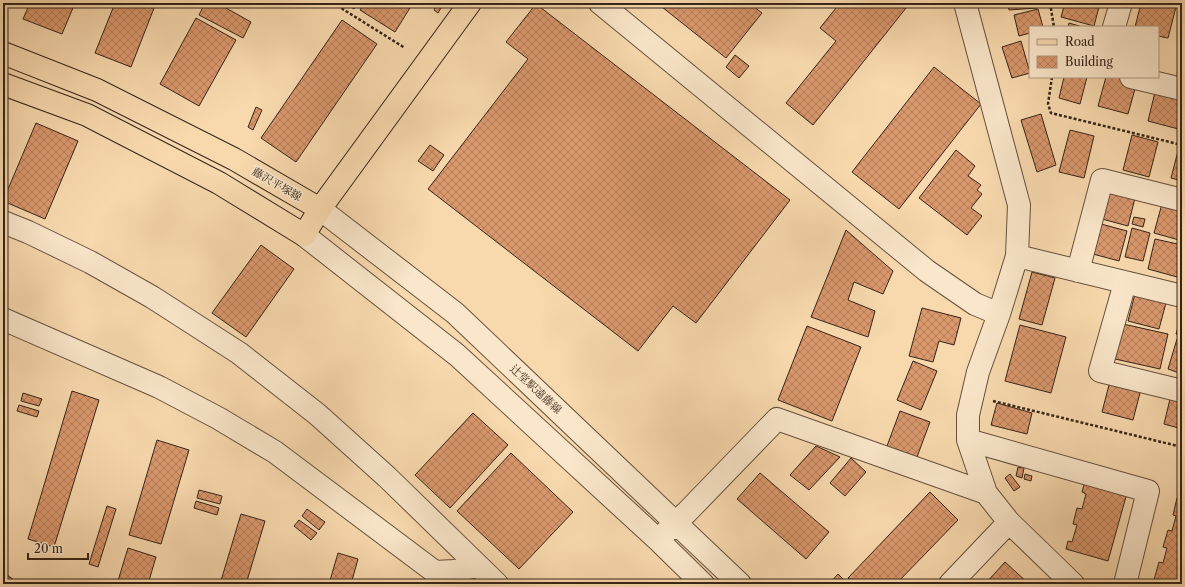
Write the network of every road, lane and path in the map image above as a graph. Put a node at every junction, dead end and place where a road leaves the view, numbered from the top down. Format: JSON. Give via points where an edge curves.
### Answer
{"nodes":[{"id":1,"x":333,"y":3,"type":"edge"},
{"id":2,"x":470,"y":3,"type":"edge"},
{"id":3,"x":600,"y":3,"type":"edge"},
{"id":4,"x":965,"y":3,"type":"edge"},
{"id":5,"x":1050,"y":3,"type":"edge"},
{"id":6,"x":1121,"y":3,"type":"edge"},
{"id":7,"x":1054,"y":26,"type":"edge"},
{"id":8,"x":1114,"y":26,"type":"edge"},
{"id":9,"x":405,"y":48,"type":"dead end"},
{"id":10,"x":3,"y":53,"type":"edge"},
{"id":11,"x":1052,"y":78,"type":"edge"},
{"id":12,"x":1135,"y":78,"type":"edge"},
{"id":13,"x":3,"y":84,"type":"edge"},
{"id":14,"x":1182,"y":89,"type":"edge"},
{"id":15,"x":1182,"y":144,"type":"edge"},
{"id":16,"x":1182,"y":200,"type":"edge"},
{"id":17,"x":320,"y":209,"type":"junction"},
{"id":18,"x":3,"y":222,"type":"edge"},
{"id":19,"x":304,"y":235,"type":"junction"},
{"id":20,"x":1017,"y":256,"type":"junction"},
{"id":21,"x":1078,"y":271,"type":"junction"},
{"id":22,"x":1125,"y":283,"type":"junction"},
{"id":23,"x":1182,"y":296,"type":"edge"},
{"id":24,"x":999,"y":314,"type":"junction"},
{"id":25,"x":3,"y":319,"type":"edge"},
{"id":26,"x":1182,"y":390,"type":"edge"},
{"id":27,"x":973,"y":396,"type":"junction"},
{"id":28,"x":968,"y":440,"type":"junction"},
{"id":29,"x":1182,"y":447,"type":"edge"},
{"id":30,"x":986,"y":493,"type":"junction"},
{"id":31,"x":1009,"y":522,"type":"junction"},
{"id":32,"x":676,"y":523,"type":"junction"},
{"id":33,"x":658,"y":540,"type":"junction"},
{"id":34,"x":478,"y":566,"type":"junction"},
{"id":35,"x":497,"y":584,"type":"edge"},
{"id":36,"x":703,"y":584,"type":"edge"},
{"id":37,"x":740,"y":584,"type":"edge"},
{"id":38,"x":950,"y":584,"type":"edge"},
{"id":39,"x":1072,"y":584,"type":"edge"},
{"id":40,"x":1125,"y":584,"type":"edge"}],
"edges":[{"from":1,"to":9,"type":"path"},
{"from":2,"to":17,"type":"main road"},
{"from":3,"to":24,"type":"street","via":[[927,271],[975,304]]},
{"from":4,"to":20,"type":"street","via":[[1019,205]]},
{"from":5,"to":7,"type":"path"},
{"from":6,"to":8,"type":"street"},
{"from":10,"to":17,"type":"main road","name":"藤沢平塚線","via":[[103,94],[234,159]]},
{"from":11,"to":15,"type":"path","via":[[1048,104],[1051,113]]},
{"from":12,"to":14,"type":"street"},
{"from":13,"to":19,"type":"main road","via":[[87,115],[219,183]]},
{"from":16,"to":21,"type":"street","via":[[1102,180]]},
{"from":17,"to":19,"type":"main road"},
{"from":17,"to":32,"type":"street","name":"辻堂駅遠藤線","via":[[455,313]]},
{"from":18,"to":34,"type":"street","via":[[90,262],[152,297],[239,352],[317,414],[387,477]]},
{"from":19,"to":33,"type":"street","via":[[456,355]]},
{"from":20,"to":21,"type":"street"},
{"from":20,"to":24,"type":"street"},
{"from":21,"to":22,"type":"street"},
{"from":22,"to":23,"type":"street"},
{"from":22,"to":26,"type":"street","via":[[1100,371]]},
{"from":24,"to":27,"type":"street","via":[[978,372]]},
{"from":25,"to":34,"type":"street","via":[[159,388],[218,418],[275,452],[436,572]]},
{"from":27,"to":28,"type":"street","via":[[968,415]]},
{"from":27,"to":29,"type":"path"},
{"from":28,"to":30,"type":"street"},
{"from":28,"to":40,"type":"street","via":[[1148,491]]},
{"from":30,"to":31,"type":"street"},
{"from":30,"to":32,"type":"street","via":[[777,419]]},
{"from":31,"to":38,"type":"street"},
{"from":31,"to":39,"type":"street"},
{"from":32,"to":33,"type":"street"},
{"from":32,"to":37,"type":"street","name":"辻堂駅遠藤線"},
{"from":33,"to":36,"type":"street"},
{"from":34,"to":35,"type":"street"}]}
